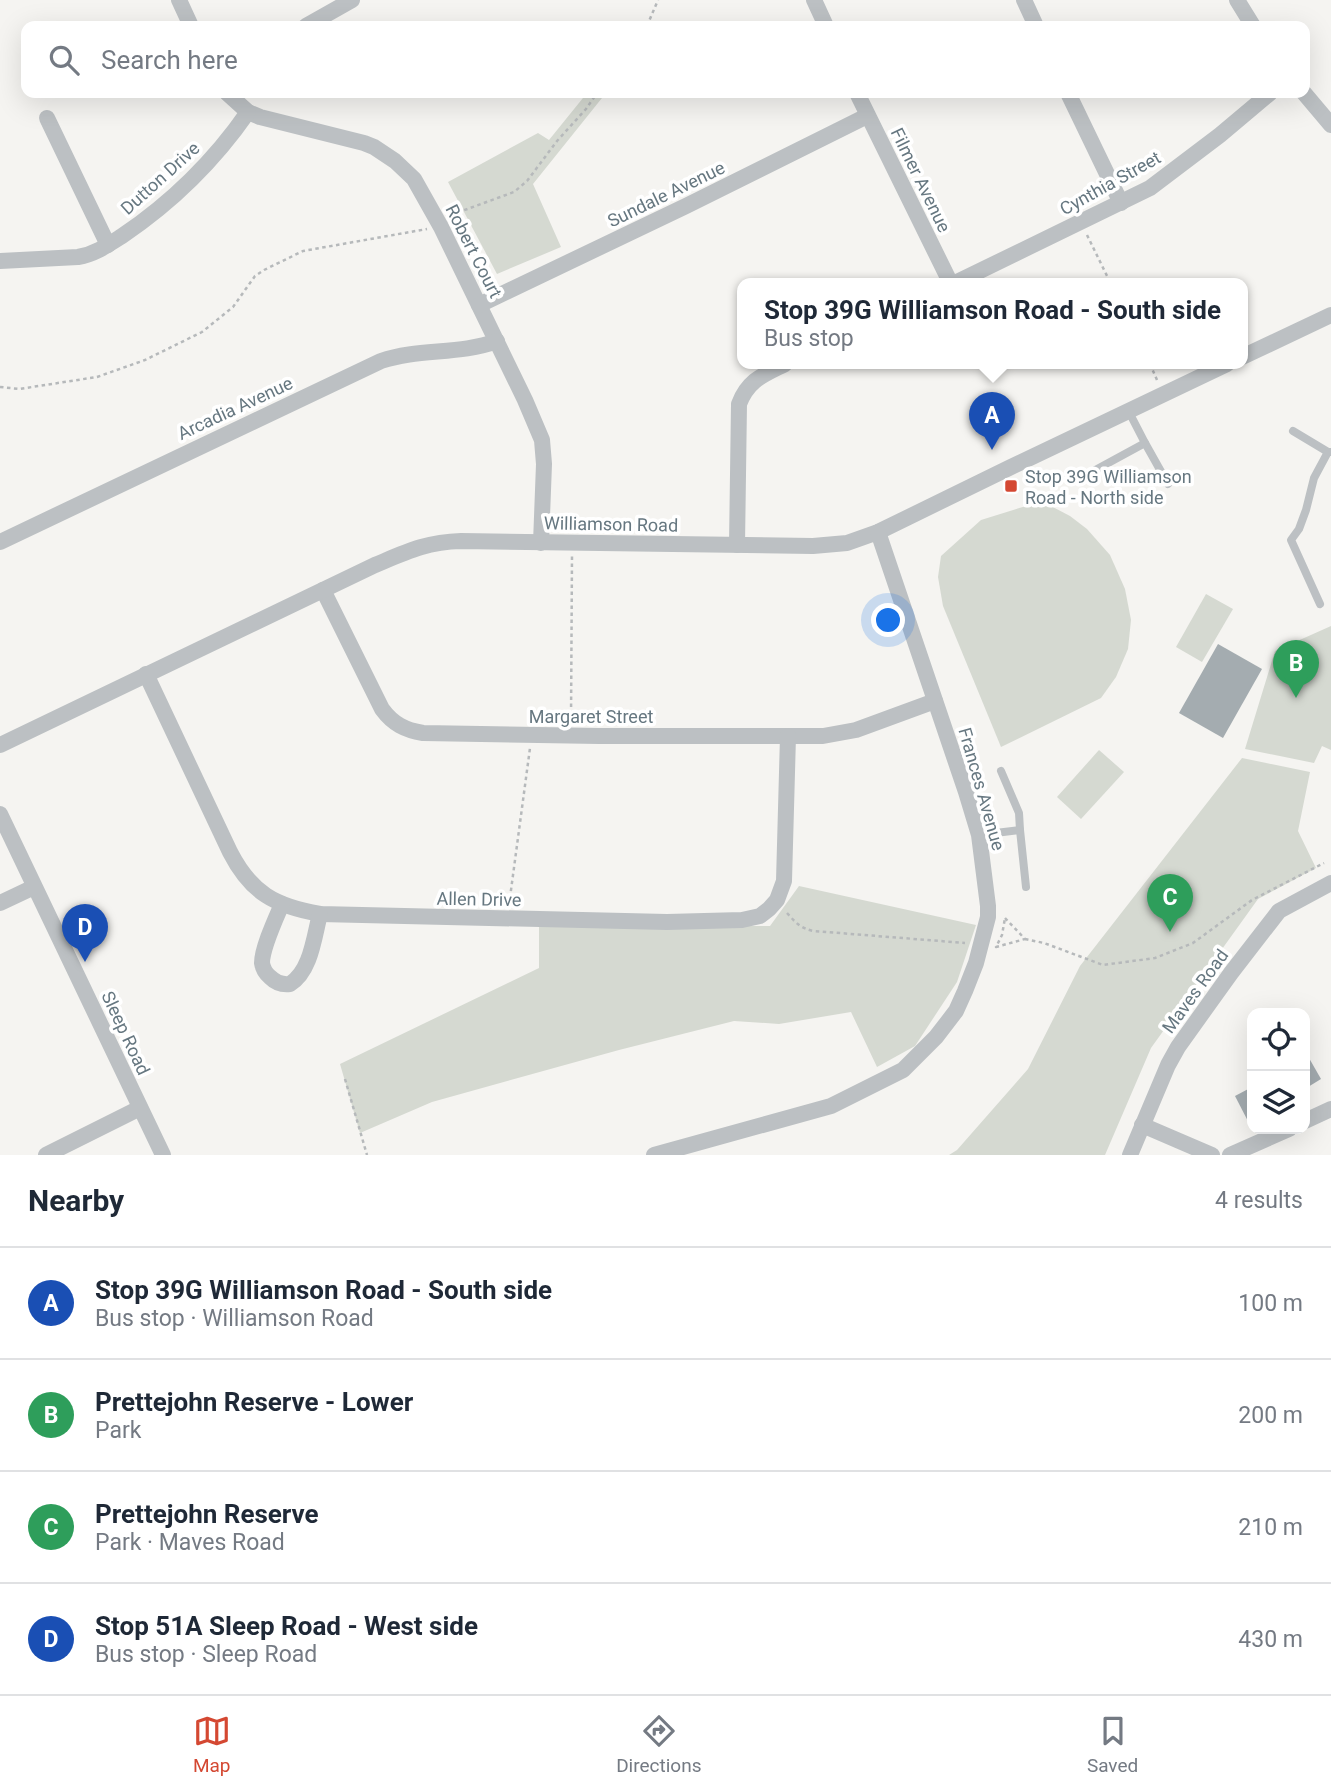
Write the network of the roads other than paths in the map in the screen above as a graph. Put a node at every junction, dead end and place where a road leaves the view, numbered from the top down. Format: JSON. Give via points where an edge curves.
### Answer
{"nodes":[{"id":1,"x":179,"y":0,"type":"edge"},
{"id":2,"x":352,"y":0,"type":"edge"},
{"id":3,"x":814,"y":0,"type":"edge"},
{"id":4,"x":1024,"y":0,"type":"edge"},
{"id":5,"x":1237,"y":0,"type":"edge"},
{"id":6,"x":189,"y":21,"type":"edge"},
{"id":7,"x":315,"y":21,"type":"edge"},
{"id":8,"x":824,"y":21,"type":"edge"},
{"id":9,"x":1034,"y":21,"type":"edge"},
{"id":10,"x":1250,"y":21,"type":"edge"},
{"id":11,"x":233,"y":98,"type":"edge"},
{"id":12,"x":859,"y":98,"type":"edge"},
{"id":13,"x":1070,"y":98,"type":"edge"},
{"id":14,"x":1264,"y":98,"type":"edge"},
{"id":15,"x":1308,"y":98,"type":"edge"},
{"id":16,"x":248,"y":112,"type":"junction"},
{"id":17,"x":867,"y":116,"type":"junction"},
{"id":18,"x":47,"y":118,"type":"dead end"},
{"id":19,"x":1331,"y":125,"type":"edge"},
{"id":20,"x":1121,"y":203,"type":"junction"},
{"id":21,"x":108,"y":245,"type":"junction"},
{"id":22,"x":0,"y":261,"type":"edge"},
{"id":23,"x":949,"y":278,"type":"edge"},
{"id":24,"x":964,"y":278,"type":"edge"},
{"id":25,"x":479,"y":305,"type":"junction"},
{"id":26,"x":1330,"y":318,"type":"edge"},
{"id":27,"x":496,"y":341,"type":"junction"},
{"id":28,"x":1248,"y":354,"type":"edge"},
{"id":29,"x":775,"y":369,"type":"edge"},
{"id":30,"x":1217,"y":369,"type":"edge"},
{"id":31,"x":1129,"y":412,"type":"junction"},
{"id":32,"x":1293,"y":431,"type":"dead end"},
{"id":33,"x":1145,"y":443,"type":"junction"},
{"id":34,"x":1329,"y":452,"type":"edge"},
{"id":35,"x":1088,"y":474,"type":"dead end"},
{"id":36,"x":1168,"y":484,"type":"dead end"},
{"id":37,"x":878,"y":532,"type":"junction"},
{"id":38,"x":0,"y":542,"type":"edge"},
{"id":39,"x":541,"y":543,"type":"junction"},
{"id":40,"x":737,"y":545,"type":"junction"},
{"id":41,"x":323,"y":590,"type":"junction"},
{"id":42,"x":1320,"y":604,"type":"dead end"},
{"id":43,"x":146,"y":674,"type":"junction"},
{"id":44,"x":935,"y":701,"type":"junction"},
{"id":45,"x":788,"y":736,"type":"junction"},
{"id":46,"x":0,"y":745,"type":"edge"},
{"id":47,"x":1001,"y":771,"type":"dead end"},
{"id":48,"x":0,"y":814,"type":"edge"},
{"id":49,"x":1020,"y":830,"type":"junction"},
{"id":50,"x":979,"y":835,"type":"junction"},
{"id":51,"x":1331,"y":883,"type":"edge"},
{"id":52,"x":34,"y":887,"type":"junction"},
{"id":53,"x":1026,"y":887,"type":"dead end"},
{"id":54,"x":0,"y":903,"type":"edge"},
{"id":55,"x":282,"y":904,"type":"junction"},
{"id":56,"x":320,"y":914,"type":"junction"},
{"id":57,"x":140,"y":1108,"type":"junction"},
{"id":58,"x":1331,"y":1109,"type":"edge"},
{"id":59,"x":1310,"y":1119,"type":"edge"},
{"id":60,"x":1142,"y":1125,"type":"junction"},
{"id":61,"x":1278,"y":1134,"type":"edge"},
{"id":62,"x":46,"y":1155,"type":"edge"},
{"id":63,"x":163,"y":1155,"type":"edge"},
{"id":64,"x":654,"y":1155,"type":"edge"},
{"id":65,"x":1130,"y":1155,"type":"edge"},
{"id":66,"x":1212,"y":1155,"type":"edge"},
{"id":67,"x":1230,"y":1155,"type":"edge"}],
"edges":[{"from":1,"to":6,"type":"street"},
{"from":2,"to":7,"type":"street"},
{"from":3,"to":8,"type":"street"},
{"from":4,"to":9,"type":"street"},
{"from":5,"to":10,"type":"street"},
{"from":11,"to":16,"type":"street","name":"Robert Court"},
{"from":12,"to":17,"type":"street","name":"Filmer Avenue"},
{"from":13,"to":20,"type":"street"},
{"from":14,"to":20,"type":"street","name":"Cynthia Street","via":[[1165,178]]},
{"from":15,"to":19,"type":"street"},
{"from":16,"to":21,"type":"street","name":"Dutton Drive","via":[[180,191]]},
{"from":16,"to":25,"type":"street","name":"Robert Court","via":[[348,138],[395,161],[414,179]]},
{"from":17,"to":23,"type":"street","name":"Filmer Avenue"},
{"from":17,"to":25,"type":"street","name":"Sundale Avenue"},
{"from":18,"to":21,"type":"street"},
{"from":20,"to":24,"type":"street","name":"Cynthia Street"},
{"from":21,"to":22,"type":"street","name":"Dutton Drive","via":[[88,256]]},
{"from":25,"to":27,"type":"street","name":"Robert Court"},
{"from":26,"to":28,"type":"street"},
{"from":27,"to":38,"type":"street","name":"Arcadia Avenue","via":[[381,361]]},
{"from":27,"to":39,"type":"street","name":"Robert Court","via":[[542,440]]},
{"from":29,"to":40,"type":"street","via":[[751,384],[739,404]]},
{"from":30,"to":31,"type":"street","name":"Williamson Road"},
{"from":31,"to":33,"type":"lane"},
{"from":31,"to":37,"type":"street","name":"Williamson Road"},
{"from":32,"to":34,"type":"lane"},
{"from":33,"to":35,"type":"lane"},
{"from":33,"to":36,"type":"lane"},
{"from":34,"to":42,"type":"lane","via":[[1314,478],[1299,529],[1289,538]]},
{"from":37,"to":40,"type":"street","name":"Williamson Road","via":[[832,545]]},
{"from":37,"to":44,"type":"street","name":"Frances Avenue"},
{"from":39,"to":40,"type":"street","name":"Williamson Road"},
{"from":39,"to":41,"type":"street","name":"Williamson Road","via":[[434,543]]},
{"from":41,"to":43,"type":"street","name":"Williamson Road"},
{"from":41,"to":45,"type":"street","name":"Margaret Street","via":[[374,697],[388,718],[404,728],[423,733]]},
{"from":43,"to":46,"type":"street","name":"Williamson Road"},
{"from":43,"to":55,"type":"street","name":"Allen Drive","via":[[239,869],[253,886]]},
{"from":44,"to":45,"type":"street","name":"Margaret Street","via":[[846,733]]},
{"from":44,"to":50,"type":"street","name":"Frances Avenue"},
{"from":45,"to":56,"type":"street","name":"Allen Drive","via":[[784,881],[777,900],[765,913],[749,919],[707,921]]},
{"from":47,"to":49,"type":"lane","via":[[1019,813]]},
{"from":48,"to":52,"type":"street","name":"Sleep Road"},
{"from":49,"to":50,"type":"lane"},
{"from":49,"to":53,"type":"lane"},
{"from":50,"to":64,"type":"street","name":"Frances Avenue","via":[[988,906],[976,963],[956,1011],[911,1063],[895,1076],[831,1106]]},
{"from":51,"to":60,"type":"street","name":"Maves Road","via":[[1276,914],[1178,1047]]},
{"from":52,"to":54,"type":"street"},
{"from":52,"to":57,"type":"street","name":"Sleep Road"},
{"from":55,"to":56,"type":"street","name":"Allen Drive"},
{"from":55,"to":56,"type":"street","via":[[262,961],[267,975],[281,984],[290,984],[301,974]]},
{"from":57,"to":62,"type":"street"},
{"from":57,"to":63,"type":"street","name":"Sleep Road"},
{"from":58,"to":59,"type":"street"},
{"from":60,"to":65,"type":"street","name":"Maves Road"},
{"from":60,"to":66,"type":"street"},
{"from":61,"to":67,"type":"street"}]}
